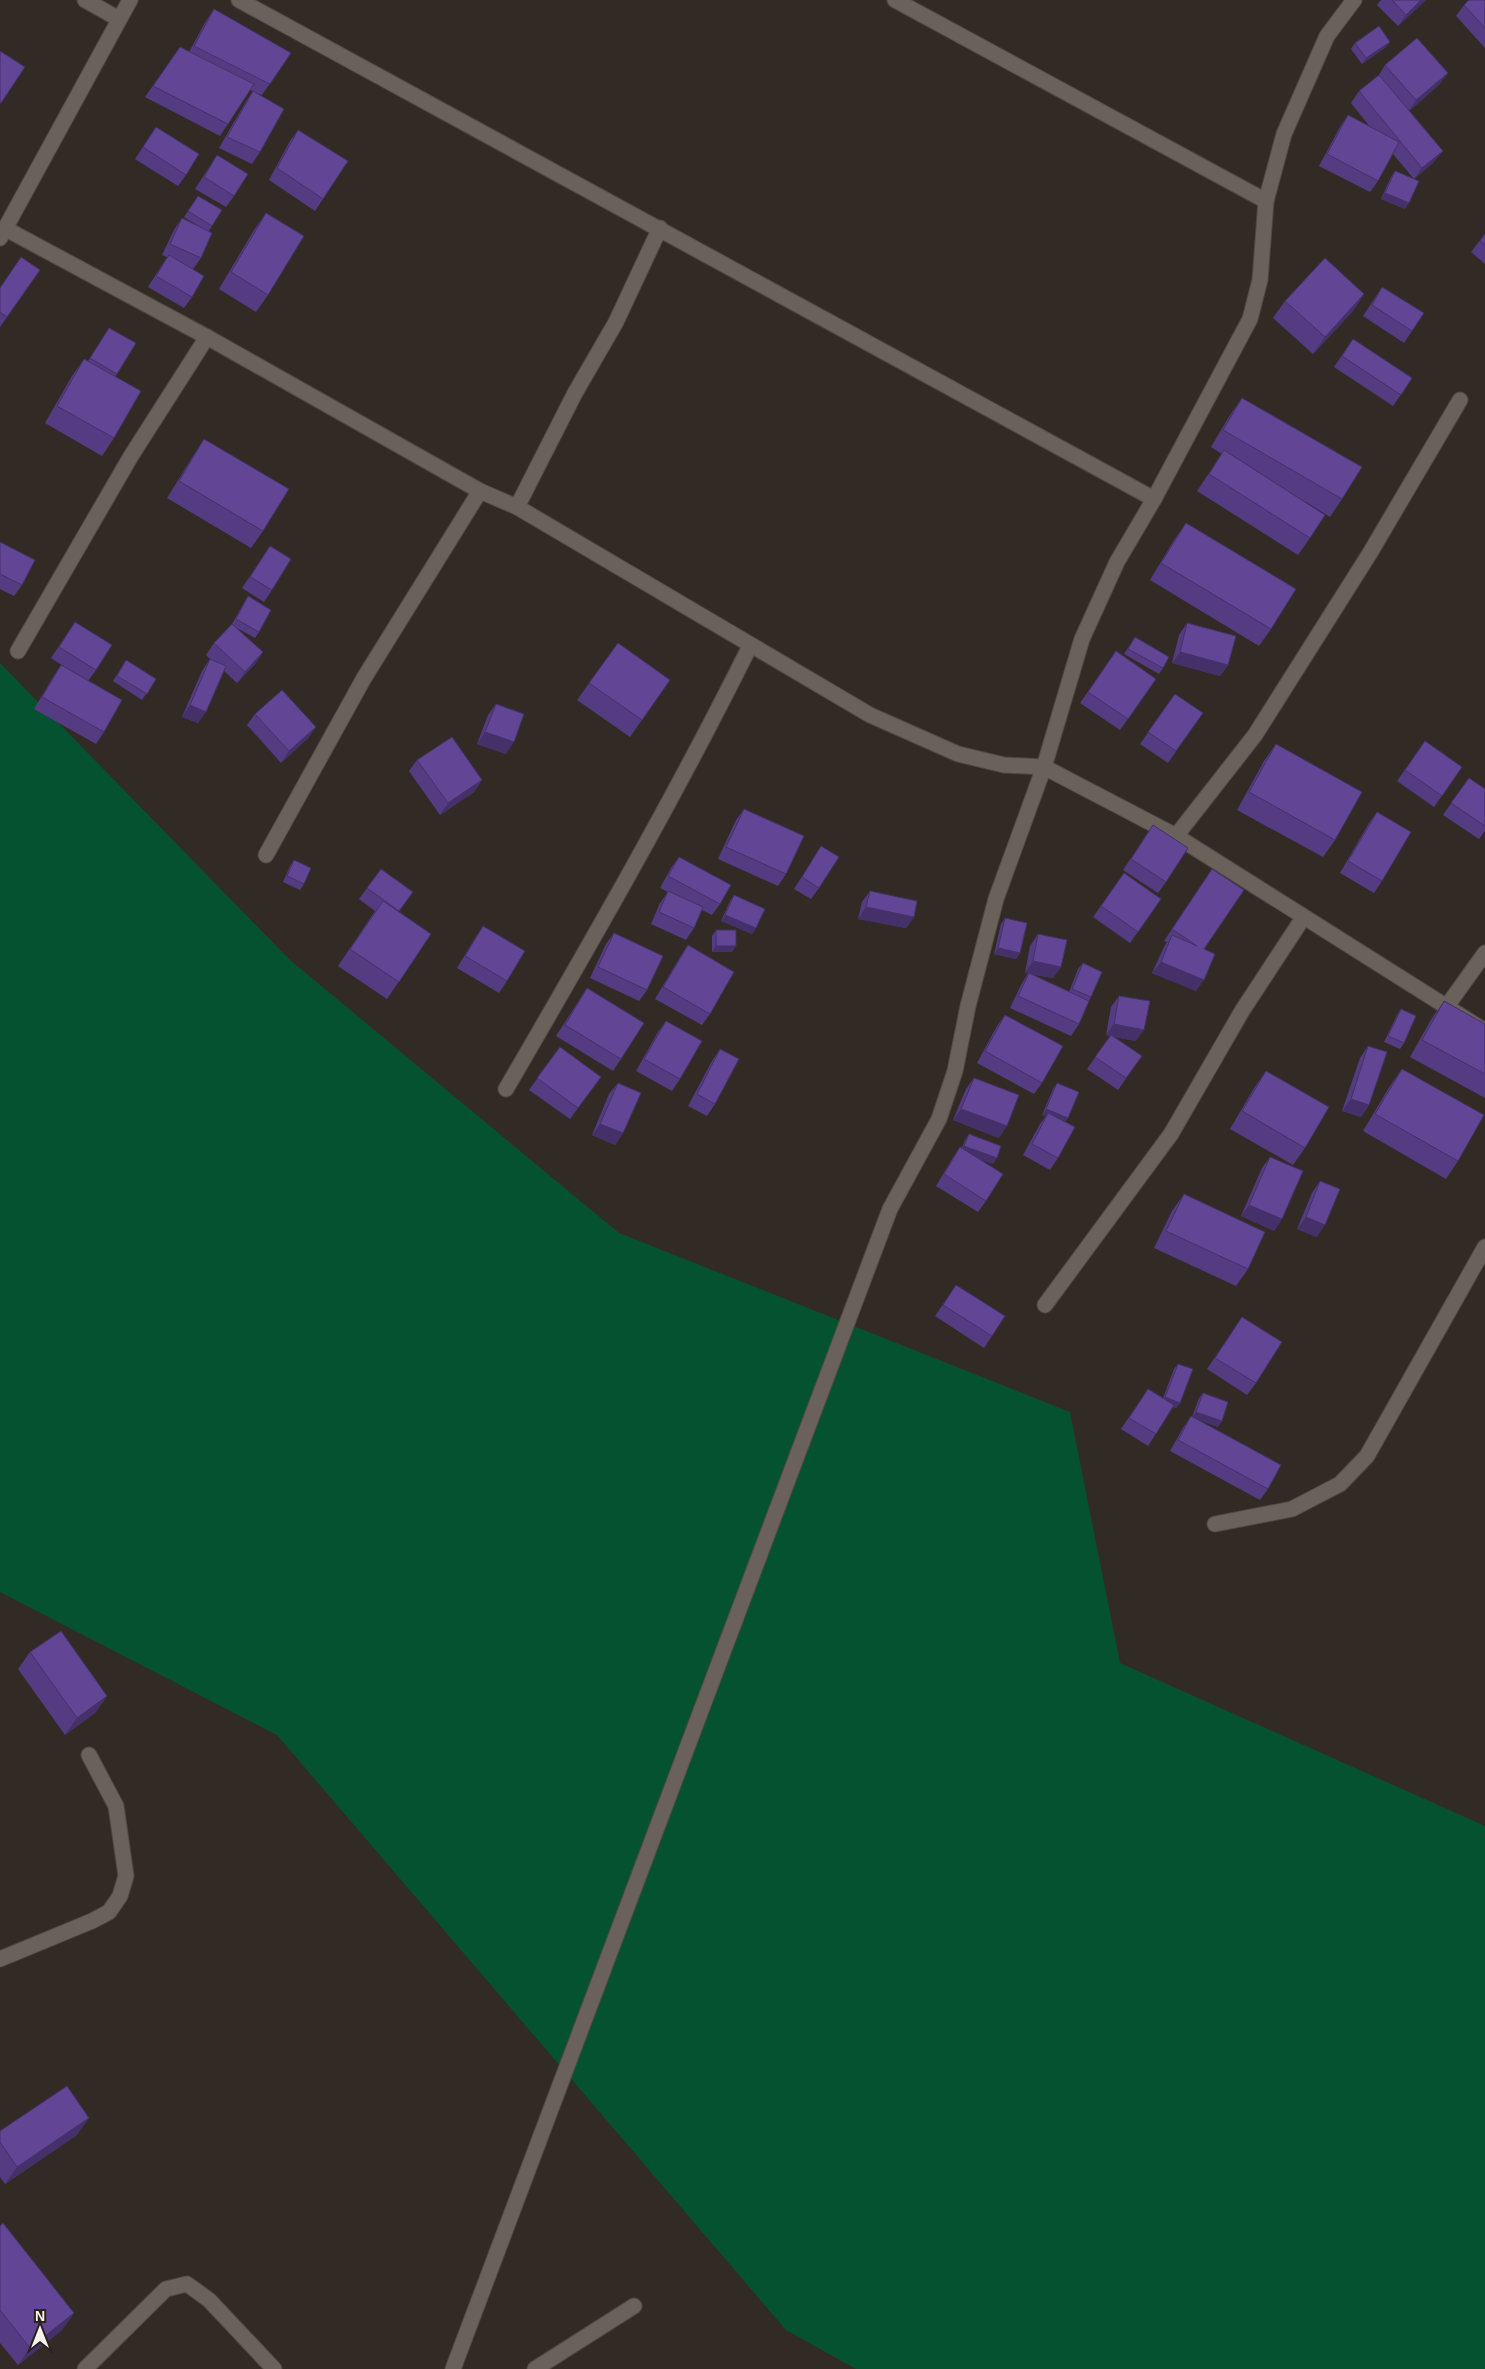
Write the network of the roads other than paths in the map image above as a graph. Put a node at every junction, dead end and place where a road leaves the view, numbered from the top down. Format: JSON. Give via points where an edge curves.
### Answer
{"nodes":[{"id":1,"x":85,"y":0,"type":"edge"},
{"id":2,"x":130,"y":0,"type":"edge"},
{"id":3,"x":239,"y":0,"type":"edge"},
{"id":4,"x":895,"y":0,"type":"edge"},
{"id":5,"x":1354,"y":0,"type":"edge"},
{"id":6,"x":119,"y":19,"type":"junction"},
{"id":7,"x":1266,"y":201,"type":"junction"},
{"id":8,"x":660,"y":228,"type":"junction"},
{"id":9,"x":3,"y":233,"type":"edge"},
{"id":10,"x":207,"y":337,"type":"junction"},
{"id":11,"x":1460,"y":400,"type":"dead end"},
{"id":12,"x":480,"y":491,"type":"junction"},
{"id":13,"x":1154,"y":499,"type":"junction"},
{"id":14,"x":517,"y":507,"type":"junction"},
{"id":15,"x":750,"y":646,"type":"junction"},
{"id":16,"x":18,"y":652,"type":"dead end"},
{"id":17,"x":1044,"y":768,"type":"junction"},
{"id":18,"x":1176,"y":836,"type":"junction"},
{"id":19,"x":266,"y":855,"type":"dead end"},
{"id":20,"x":1303,"y":918,"type":"junction"},
{"id":21,"x":1485,"y":953,"type":"edge"},
{"id":22,"x":1447,"y":1006,"type":"junction"},
{"id":23,"x":1485,"y":1031,"type":"edge"},
{"id":24,"x":506,"y":1089,"type":"dead end"},
{"id":25,"x":1485,"y":1247,"type":"edge"},
{"id":26,"x":1045,"y":1305,"type":"dead end"},
{"id":27,"x":1215,"y":1524,"type":"dead end"},
{"id":28,"x":89,"y":1755,"type":"dead end"},
{"id":29,"x":0,"y":1959,"type":"edge"},
{"id":30,"x":634,"y":2306,"type":"dead end"},
{"id":31,"x":85,"y":2369,"type":"edge"},
{"id":32,"x":274,"y":2369,"type":"edge"},
{"id":33,"x":453,"y":2369,"type":"edge"},
{"id":34,"x":535,"y":2369,"type":"edge"}],
"edges":[{"from":1,"to":6,"type":"street"},
{"from":2,"to":6,"type":"street"},
{"from":3,"to":8,"type":"street"},
{"from":4,"to":7,"type":"street"},
{"from":5,"to":7,"type":"street","via":[[1327,36],[1284,134]]},
{"from":6,"to":9,"type":"street"},
{"from":7,"to":13,"type":"street","via":[[1260,280],[1250,319]]},
{"from":8,"to":13,"type":"street"},
{"from":8,"to":14,"type":"street","via":[[616,322],[575,393]]},
{"from":9,"to":10,"type":"street"},
{"from":10,"to":12,"type":"street"},
{"from":10,"to":16,"type":"street","via":[[131,456]]},
{"from":11,"to":18,"type":"street","via":[[1370,553],[1255,735]]},
{"from":12,"to":14,"type":"street"},
{"from":12,"to":19,"type":"street","via":[[364,678]]},
{"from":13,"to":17,"type":"street","via":[[1117,562],[1082,639]]},
{"from":14,"to":15,"type":"street"},
{"from":15,"to":17,"type":"street","via":[[870,714],[958,754]]},
{"from":15,"to":24,"type":"street","via":[[697,753],[619,895]]},
{"from":17,"to":18,"type":"street"},
{"from":17,"to":33,"type":"street","via":[[996,900],[939,1119],[890,1209]]},
{"from":18,"to":20,"type":"street"},
{"from":20,"to":22,"type":"street"},
{"from":20,"to":26,"type":"street","via":[[1242,1011],[1170,1134]]},
{"from":21,"to":22,"type":"street"},
{"from":22,"to":23,"type":"street"},
{"from":25,"to":27,"type":"street","via":[[1367,1456],[1340,1484],[1292,1509]]},
{"from":28,"to":29,"type":"street","via":[[116,1806],[126,1876],[120,1896],[109,1912],[92,1921]]},
{"from":30,"to":34,"type":"street"},
{"from":31,"to":32,"type":"street","via":[[166,2290],[188,2284],[209,2300]]}]}
